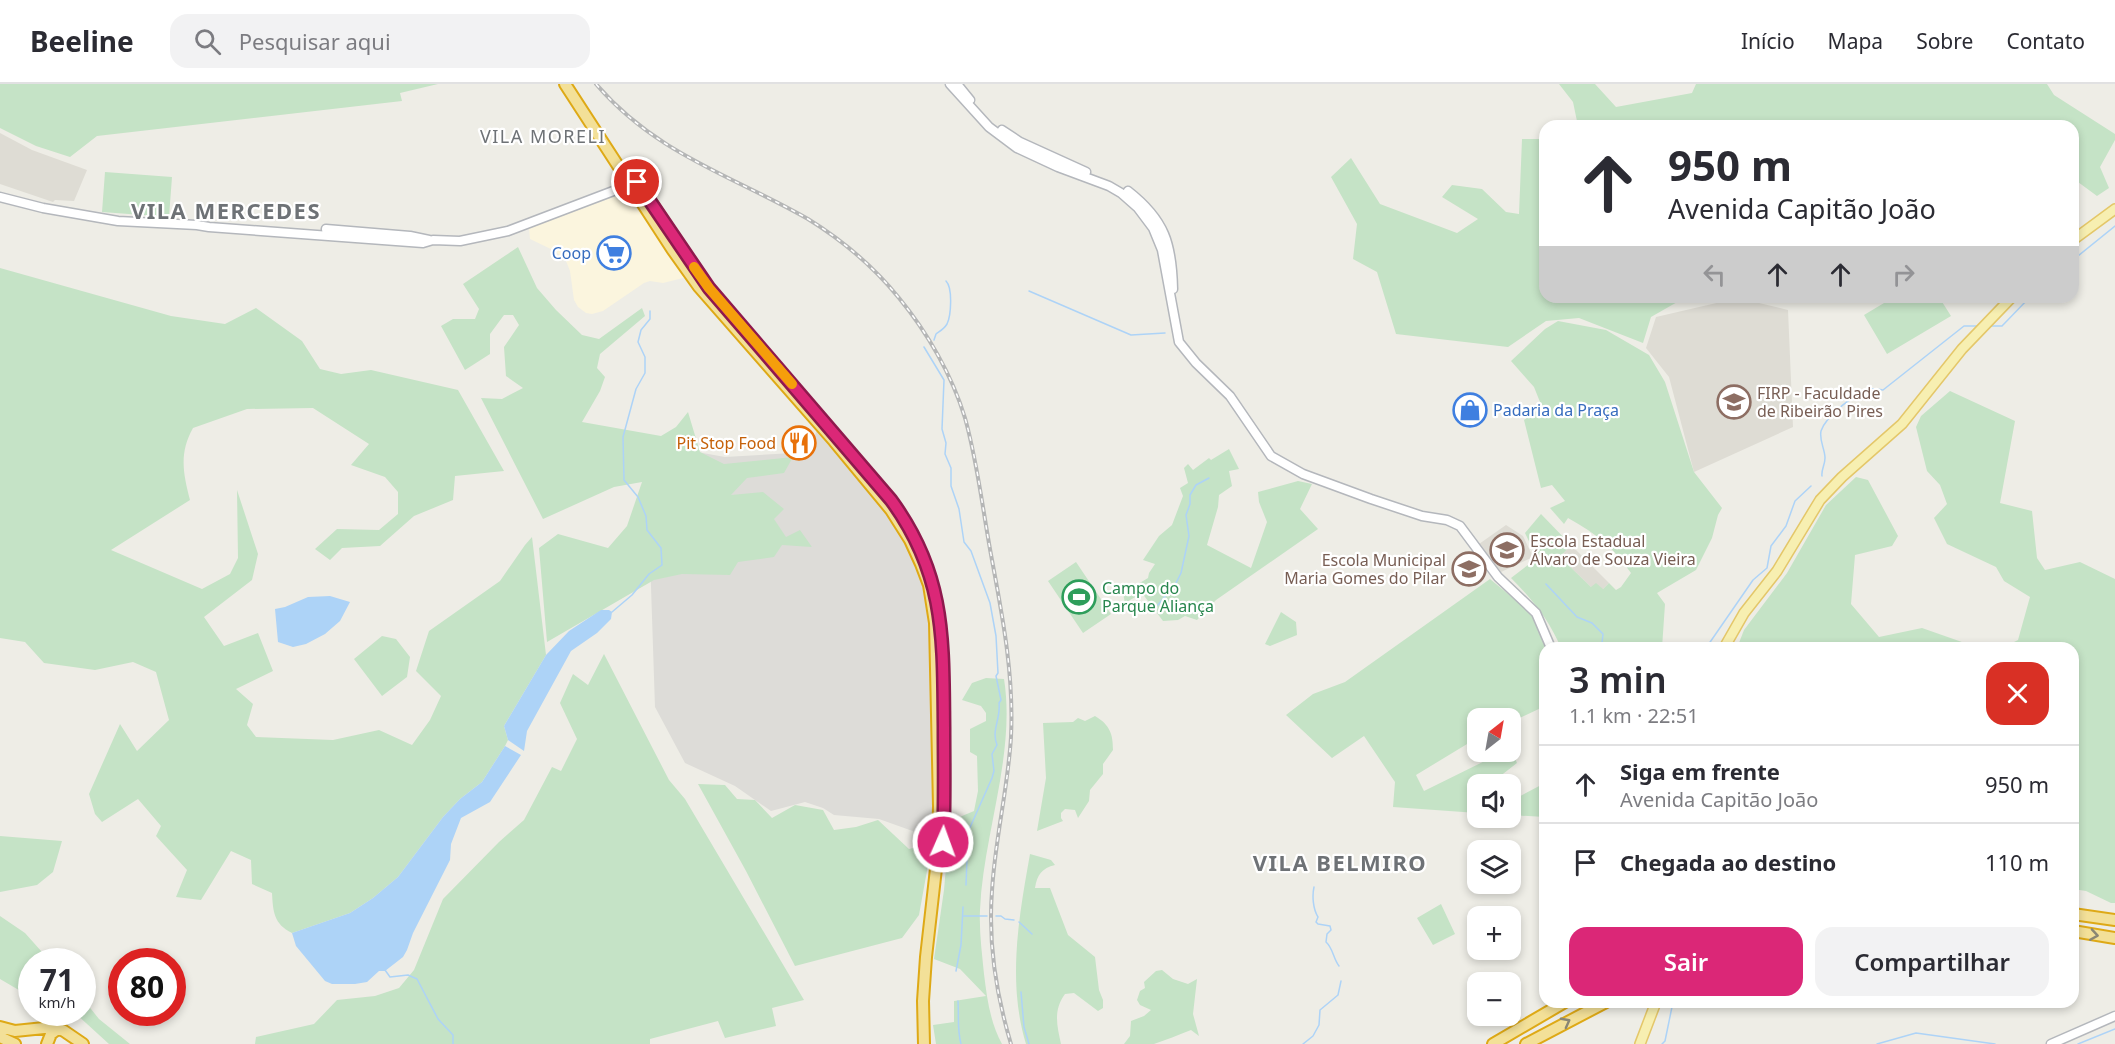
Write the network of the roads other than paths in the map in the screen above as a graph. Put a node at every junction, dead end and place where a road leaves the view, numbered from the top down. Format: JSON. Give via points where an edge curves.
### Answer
{"nodes":[{"id":1,"x":565,"y":84,"type":"edge"},
{"id":2,"x":572,"y":84,"type":"edge"},
{"id":3,"x":950,"y":84,"type":"edge"},
{"id":4,"x":957,"y":84,"type":"edge"},
{"id":5,"x":634,"y":183,"type":"junction"},
{"id":6,"x":0,"y":197,"type":"edge"},
{"id":7,"x":2115,"y":209,"type":"edge"},
{"id":8,"x":2079,"y":236,"type":"edge"},
{"id":9,"x":2006,"y":303,"type":"edge"},
{"id":10,"x":1173,"y":308,"type":"junction"},
{"id":11,"x":1548,"y":642,"type":"edge"},
{"id":12,"x":1727,"y":642,"type":"edge"},
{"id":13,"x":942,"y":806,"type":"junction"},
{"id":14,"x":2079,"y":915,"type":"edge"},
{"id":15,"x":2115,"y":920,"type":"edge"},
{"id":16,"x":2079,"y":932,"type":"edge"},
{"id":17,"x":2115,"y":938,"type":"edge"},
{"id":18,"x":1555,"y":1008,"type":"edge"},
{"id":19,"x":1595,"y":1008,"type":"edge"},
{"id":20,"x":1654,"y":1008,"type":"edge"},
{"id":21,"x":2115,"y":1016,"type":"edge"},
{"id":22,"x":0,"y":1027,"type":"edge"},
{"id":23,"x":59,"y":1028,"type":"junction"},
{"id":24,"x":0,"y":1037,"type":"edge"},
{"id":25,"x":15,"y":1044,"type":"edge"},
{"id":26,"x":47,"y":1044,"type":"edge"},
{"id":27,"x":83,"y":1044,"type":"edge"},
{"id":28,"x":924,"y":1044,"type":"edge"},
{"id":29,"x":931,"y":1044,"type":"edge"},
{"id":30,"x":1493,"y":1044,"type":"edge"},
{"id":31,"x":1526,"y":1044,"type":"edge"},
{"id":32,"x":1640,"y":1044,"type":"edge"},
{"id":33,"x":2051,"y":1044,"type":"edge"}],
"edges":[{"from":1,"to":5,"type":"highway"},
{"from":2,"to":5,"type":"highway"},
{"from":3,"to":10,"type":"main road","via":[[981,119],[1017,148],[1109,186],[1138,208],[1153,228],[1162,250]]},
{"from":4,"to":10,"type":"main road","via":[[992,122],[1020,142],[1110,181],[1138,200],[1157,222],[1169,245]]},
{"from":5,"to":6,"type":"main road","via":[[508,231],[460,241],[210,222],[197,225],[118,221]]},
{"from":5,"to":13,"type":"highway","via":[[699,286],[797,394],[891,510],[910,540],[929,585],[940,643]]},
{"from":7,"to":8,"type":"main road"},
{"from":9,"to":12,"type":"main road","via":[[1962,349],[1902,424],[1820,500]]},
{"from":10,"to":11,"type":"main road","via":[[1179,342],[1230,396],[1271,456],[1303,474],[1371,499],[1455,522],[1498,577],[1536,613]]},
{"from":13,"to":28,"type":"highway","via":[[924,990]]},
{"from":13,"to":29,"type":"highway","via":[[942,858],[930,963]]},
{"from":14,"to":15,"type":"highway"},
{"from":16,"to":17,"type":"highway","one_way":true},
{"from":18,"to":30,"type":"highway"},
{"from":31,"to":19,"type":"highway","one_way":true},
{"from":20,"to":32,"type":"main road"},
{"from":21,"to":33,"type":"main road"},
{"from":22,"to":23,"type":"highway","via":[[15,1031]]},
{"from":23,"to":26,"type":"highway"},
{"from":23,"to":27,"type":"highway"},
{"from":24,"to":25,"type":"highway"}]}
